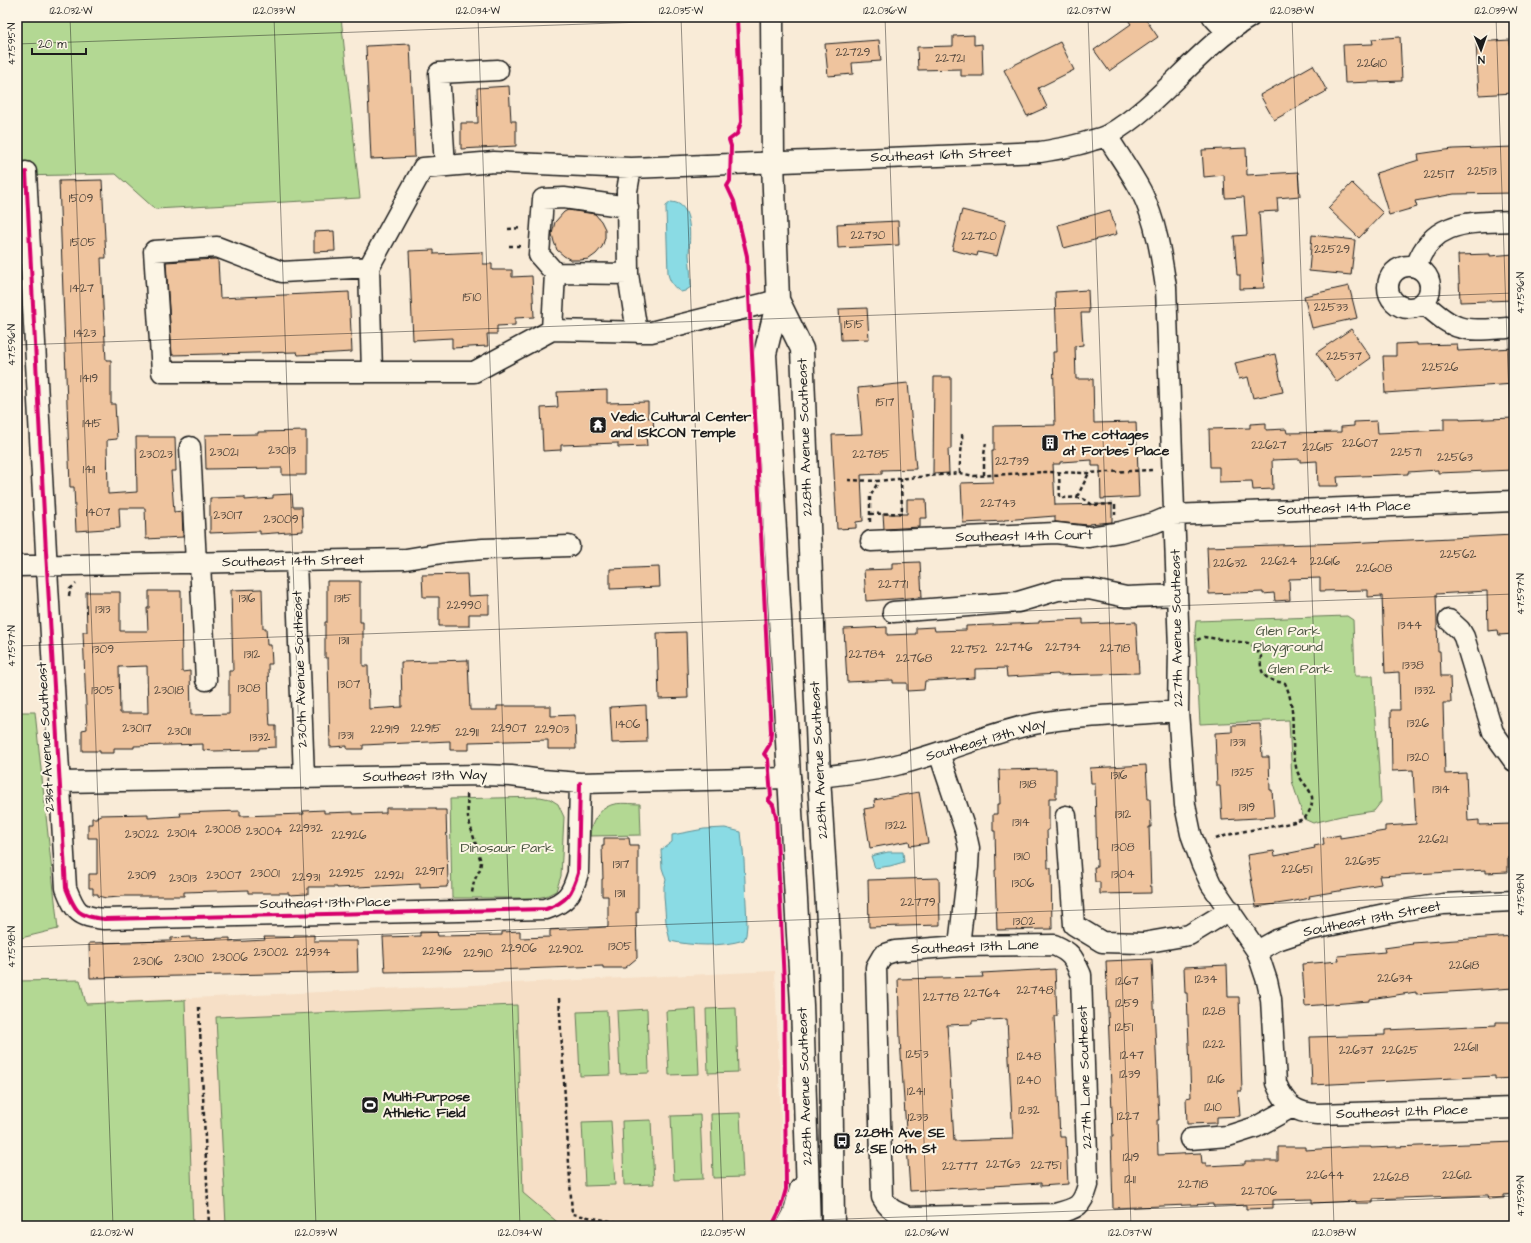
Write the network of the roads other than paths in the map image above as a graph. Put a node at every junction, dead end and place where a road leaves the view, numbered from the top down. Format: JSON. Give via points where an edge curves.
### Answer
{"nodes":[{"id":1,"x":772,"y":17,"type":"edge"},
{"id":2,"x":1213,"y":17,"type":"edge"},
{"id":3,"x":1250,"y":17,"type":"edge"},
{"id":4,"x":1227,"y":32,"type":"junction"},
{"id":5,"x":498,"y":70,"type":"dead end"},
{"id":6,"x":1107,"y":136,"type":"junction"},
{"id":7,"x":773,"y":162,"type":"junction"},
{"id":8,"x":445,"y":166,"type":"junction"},
{"id":9,"x":576,"y":166,"type":"junction"},
{"id":10,"x":631,"y":168,"type":"junction"},
{"id":11,"x":26,"y":172,"type":"dead end"},
{"id":12,"x":564,"y":198,"type":"junction"},
{"id":13,"x":628,"y":207,"type":"junction"},
{"id":14,"x":1514,"y":221,"type":"edge"},
{"id":15,"x":24,"y":262,"type":"edge"},
{"id":16,"x":369,"y":267,"type":"junction"},
{"id":17,"x":1416,"y":267,"type":"junction"},
{"id":18,"x":555,"y":273,"type":"junction"},
{"id":19,"x":628,"y":274,"type":"junction"},
{"id":20,"x":778,"y":300,"type":"junction"},
{"id":21,"x":1424,"y":303,"type":"junction"},
{"id":22,"x":1507,"y":328,"type":"dead end"},
{"id":23,"x":552,"y":330,"type":"junction"},
{"id":24,"x":637,"y":332,"type":"junction"},
{"id":25,"x":372,"y":372,"type":"junction"},
{"id":26,"x":190,"y":447,"type":"dead end"},
{"id":27,"x":1514,"y":501,"type":"edge"},
{"id":28,"x":1173,"y":515,"type":"junction"},
{"id":29,"x":871,"y":541,"type":"road end"},
{"id":30,"x":569,"y":546,"type":"dead end"},
{"id":31,"x":296,"y":561,"type":"junction"},
{"id":32,"x":198,"y":563,"type":"junction"},
{"id":33,"x":17,"y":566,"type":"edge"},
{"id":34,"x":47,"y":566,"type":"junction"},
{"id":35,"x":1177,"y":595,"type":"junction"},
{"id":36,"x":893,"y":612,"type":"dead end"},
{"id":37,"x":1449,"y":620,"type":"dead end"},
{"id":38,"x":206,"y":680,"type":"dead end"},
{"id":39,"x":785,"y":688,"type":"junction"},
{"id":40,"x":1178,"y":711,"type":"junction"},
{"id":41,"x":939,"y":753,"type":"junction"},
{"id":42,"x":1514,"y":761,"type":"edge"},
{"id":43,"x":819,"y":777,"type":"junction"},
{"id":44,"x":304,"y":778,"type":"junction"},
{"id":45,"x":790,"y":778,"type":"junction"},
{"id":46,"x":59,"y":782,"type":"junction"},
{"id":47,"x":580,"y":783,"type":"junction"},
{"id":48,"x":1066,"y":816,"type":"dead end"},
{"id":49,"x":1514,"y":901,"type":"edge"},
{"id":50,"x":797,"y":908,"type":"junction"},
{"id":51,"x":1230,"y":910,"type":"junction"},
{"id":52,"x":79,"y":913,"type":"joint"},
{"id":53,"x":959,"y":946,"type":"junction"},
{"id":54,"x":1067,"y":950,"type":"joint"},
{"id":55,"x":1257,"y":951,"type":"junction"},
{"id":56,"x":1292,"y":1107,"type":"junction"},
{"id":57,"x":1514,"y":1108,"type":"edge"},
{"id":58,"x":1190,"y":1138,"type":"dead end"},
{"id":59,"x":807,"y":1169,"type":"junction"},
{"id":60,"x":896,"y":1213,"type":"joint"},
{"id":61,"x":788,"y":1226,"type":"edge"},
{"id":62,"x":809,"y":1226,"type":"edge"},
{"id":63,"x":833,"y":1226,"type":"edge"}],
"edges":[{"from":1,"to":7,"type":"main road","name":"228th Avenue Southeast"},
{"from":2,"to":4,"type":"street"},
{"from":3,"to":4,"type":"street","name":"Southeast 16th Street"},
{"from":4,"to":6,"type":"street","name":"Southeast 16th Street","via":[[1184,70],[1163,93]]},
{"from":5,"to":8,"type":"street","via":[[439,73]]},
{"from":6,"to":7,"type":"street","name":"Southeast 16th Street","via":[[1071,147],[1040,152]]},
{"from":6,"to":28,"type":"street","name":"227th Avenue Southeast","via":[[1140,190],[1152,218],[1161,251],[1166,287]]},
{"from":7,"to":10,"type":"street","name":"Southeast 16th Street"},
{"from":7,"to":20,"type":"main road","name":"228th Avenue Southeast"},
{"from":8,"to":9,"type":"street","name":"Southeast 16th Street","via":[[494,162]]},
{"from":8,"to":16,"type":"street","name":"Southeast 16th Street","via":[[423,168]]},
{"from":9,"to":10,"type":"street","name":"Southeast 16th Street"},
{"from":9,"to":12,"type":"street"},
{"from":10,"to":13,"type":"street"},
{"from":11,"to":15,"type":"street","name":"231st Avenue Southeast"},
{"from":12,"to":13,"type":"street"},
{"from":12,"to":18,"type":"street","via":[[543,199],[539,255]]},
{"from":13,"to":19,"type":"street"},
{"from":14,"to":17,"type":"street","via":[[1464,224],[1448,228],[1433,238],[1420,256]]},
{"from":15,"to":34,"type":"street","name":"231st Avenue Southeast"},
{"from":16,"to":25,"type":"street"},
{"from":16,"to":25,"type":"street","via":[[282,272],[216,247],[154,251],[162,372]]},
{"from":17,"to":21,"type":"street","via":[[1428,277],[1430,284],[1430,291]]},
{"from":17,"to":21,"type":"street","via":[[1401,267],[1395,270],[1387,283],[1387,291],[1394,304],[1401,308],[1416,308]]},
{"from":18,"to":19,"type":"street"},
{"from":18,"to":23,"type":"street"},
{"from":19,"to":24,"type":"street"},
{"from":20,"to":24,"type":"street","via":[[651,332]]},
{"from":20,"to":39,"type":"main road","name":"228th Avenue Southeast","via":[[765,354]]},
{"from":20,"to":43,"type":"main road","name":"228th Avenue Southeast","via":[[802,349]]},
{"from":21,"to":22,"type":"street","via":[[1455,327],[1473,330]]},
{"from":23,"to":24,"type":"street"},
{"from":23,"to":25,"type":"street","via":[[474,372]]},
{"from":26,"to":32,"type":"street"},
{"from":27,"to":28,"type":"street","name":"Southeast 14th Place"},
{"from":28,"to":29,"type":"street","name":"Southeast 14th Court","via":[[1120,532],[1089,537],[1056,533]]},
{"from":28,"to":35,"type":"street","name":"227th Avenue Southeast"},
{"from":30,"to":31,"type":"street","name":"Southeast 14th Street","via":[[483,549],[406,559]]},
{"from":31,"to":32,"type":"street","name":"Southeast 14th Street"},
{"from":31,"to":44,"type":"street","name":"230th Avenue Southeast"},
{"from":32,"to":34,"type":"street","name":"Southeast 14th Street"},
{"from":32,"to":38,"type":"street"},
{"from":33,"to":34,"type":"street","name":"Southeast 14th Street"},
{"from":34,"to":46,"type":"street","name":"231st Avenue Southeast"},
{"from":35,"to":36,"type":"street","via":[[1126,597],[1089,588],[1058,590],[1018,602]]},
{"from":35,"to":40,"type":"street","name":"227th Avenue Southeast"},
{"from":37,"to":42,"type":"street","via":[[1464,637],[1493,732]]},
{"from":39,"to":43,"type":"main road","via":[[801,699],[804,757],[809,768]]},
{"from":39,"to":45,"type":"main road","name":"228th Avenue Southeast"},
{"from":40,"to":41,"type":"street","name":"Southeast 13th Way","via":[[1069,718],[1033,724]]},
{"from":40,"to":51,"type":"street","name":"227th Avenue Southeast","via":[[1185,806],[1200,862],[1211,884]]},
{"from":41,"to":43,"type":"street","name":"Southeast 13th Way","via":[[865,772]]},
{"from":41,"to":53,"type":"street","via":[[969,848]]},
{"from":43,"to":50,"type":"main road","via":[[809,794],[806,810],[810,874]]},
{"from":43,"to":63,"type":"main road","name":"228th Avenue Southeast","via":[[830,954]]},
{"from":44,"to":46,"type":"street","name":"Southeast 13th Way"},
{"from":44,"to":47,"type":"street","name":"Southeast 13th Way","via":[[467,785],[511,776]]},
{"from":45,"to":47,"type":"street","name":"Southeast 13th Way"},
{"from":45,"to":50,"type":"main road","name":"228th Avenue Southeast"},
{"from":46,"to":52,"type":"street","name":"231st Avenue Southeast","via":[[66,888]]},
{"from":47,"to":52,"type":"street","name":"Southeast 13th Place","via":[[578,873],[568,897],[558,905],[546,909],[104,919]]},
{"from":48,"to":51,"type":"street","via":[[1074,925],[1102,942],[1143,943],[1189,935]]},
{"from":49,"to":55,"type":"street","name":"Southeast 13th Street","via":[[1443,904],[1404,910],[1304,931],[1277,940]]},
{"from":50,"to":59,"type":"main road","name":"228th Avenue Southeast"},
{"from":51,"to":55,"type":"street","name":"227th Avenue Southeast"},
{"from":53,"to":54,"type":"street","name":"Southeast 13th Lane","via":[[1054,945]]},
{"from":53,"to":60,"type":"street","name":"Southeast 13th Lane","via":[[895,951],[883,955],[876,967],[882,1196],[887,1206]]},
{"from":54,"to":60,"type":"street","name":"227th Lane Southeast","via":[[1081,975],[1088,1185],[1080,1205],[1055,1214],[909,1217]]},
{"from":55,"to":56,"type":"street","name":"227th Avenue Southeast","via":[[1271,999],[1276,1083],[1281,1096]]},
{"from":56,"to":57,"type":"street","name":"Southeast 12th Place","via":[[1305,1113],[1318,1114]]},
{"from":56,"to":58,"type":"street","via":[[1256,1127],[1228,1136]]},
{"from":59,"to":61,"type":"main road","via":[[794,1215]]},
{"from":59,"to":62,"type":"main road","name":"228th Avenue Southeast"}]}
